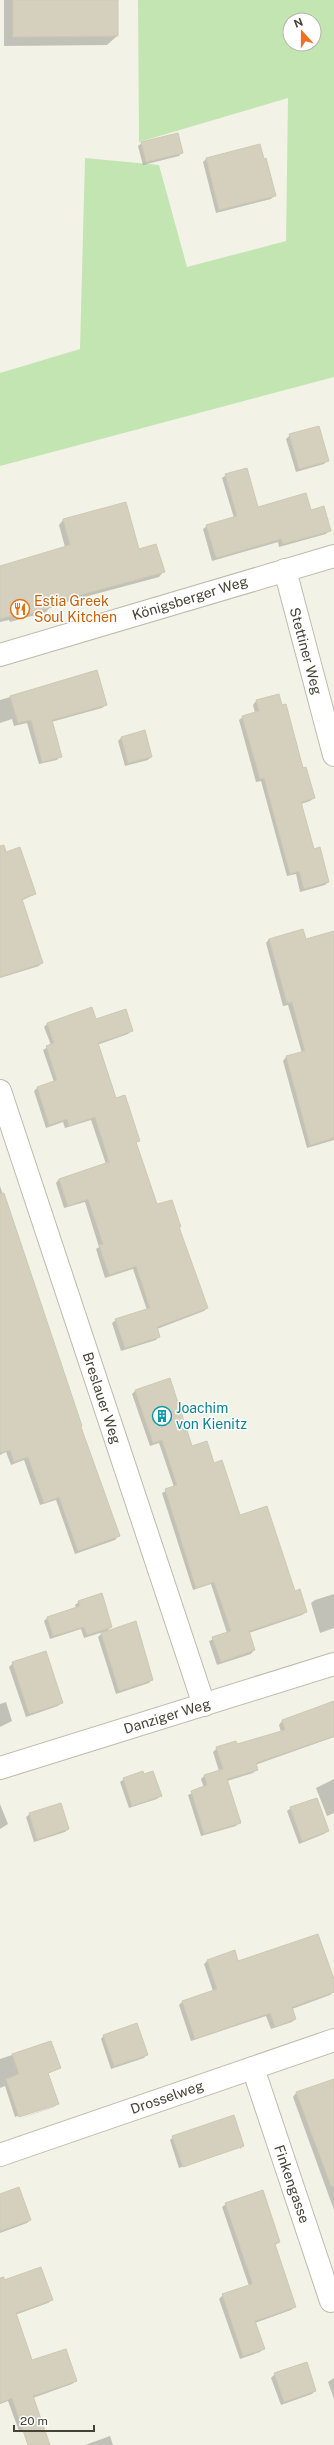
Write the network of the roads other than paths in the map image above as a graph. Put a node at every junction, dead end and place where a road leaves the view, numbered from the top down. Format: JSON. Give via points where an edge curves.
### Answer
{"nodes":[{"id":1,"x":334,"y":556,"type":"edge"},
{"id":2,"x":285,"y":570,"type":"junction"},
{"id":3,"x":0,"y":655,"type":"edge"},
{"id":4,"x":334,"y":754,"type":"edge"},
{"id":5,"x":0,"y":1091,"type":"edge"},
{"id":6,"x":334,"y":1664,"type":"edge"},
{"id":7,"x":204,"y":1704,"type":"junction"},
{"id":8,"x":0,"y":1768,"type":"edge"},
{"id":9,"x":334,"y":2040,"type":"edge"},
{"id":10,"x":253,"y":2068,"type":"junction"},
{"id":11,"x":0,"y":2155,"type":"edge"},
{"id":12,"x":331,"y":2301,"type":"dead end"}],
"edges":[{"from":1,"to":2,"type":"street","name":"Königsberger Weg"},
{"from":2,"to":3,"type":"street","name":"Königsberger Weg"},
{"from":2,"to":4,"type":"street","name":"Stettiner Weg"},
{"from":5,"to":7,"type":"street","name":"Breslauer Weg"},
{"from":6,"to":7,"type":"street","name":"Danziger Weg"},
{"from":7,"to":8,"type":"street","name":"Danziger Weg"},
{"from":9,"to":10,"type":"street","name":"Drosselweg"},
{"from":10,"to":11,"type":"street","name":"Drosselweg"},
{"from":10,"to":12,"type":"street","name":"Finkengasse"}]}
